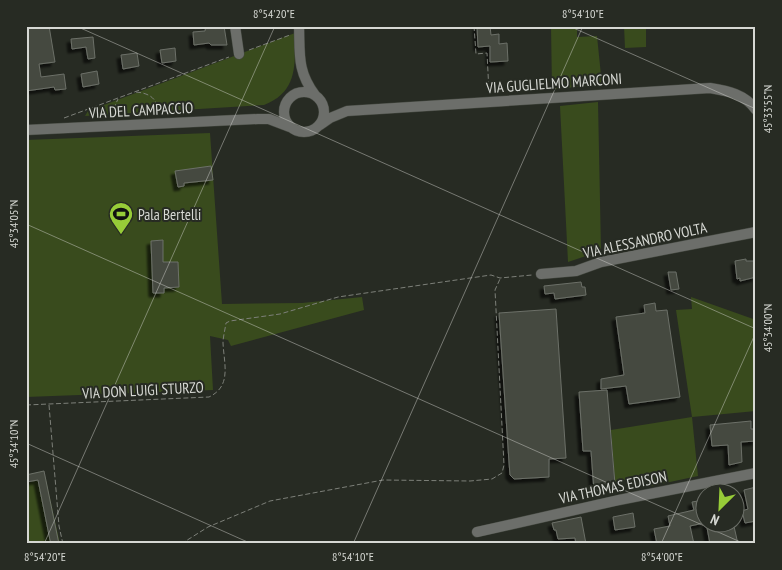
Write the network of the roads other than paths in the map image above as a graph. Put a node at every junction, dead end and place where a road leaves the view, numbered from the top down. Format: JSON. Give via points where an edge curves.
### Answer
{"nodes":[{"id":1,"x":235,"y":26,"type":"edge"},
{"id":2,"x":299,"y":28,"type":"edge"},
{"id":3,"x":239,"y":54,"type":"road end"},
{"id":4,"x":301,"y":66,"type":"junction"},
{"id":5,"x":318,"y":97,"type":"junction"},
{"id":6,"x":288,"y":100,"type":"junction"},
{"id":7,"x":756,"y":110,"type":"edge"},
{"id":8,"x":347,"y":111,"type":"junction"},
{"id":9,"x":258,"y":119,"type":"junction"},
{"id":10,"x":320,"y":125,"type":"junction"},
{"id":11,"x":290,"y":127,"type":"junction"},
{"id":12,"x":26,"y":130,"type":"edge"},
{"id":13,"x":756,"y":232,"type":"edge"},
{"id":14,"x":541,"y":274,"type":"road end"},
{"id":15,"x":756,"y":473,"type":"edge"},
{"id":16,"x":477,"y":532,"type":"dead end"}],
"edges":[{"from":1,"to":3,"type":"street"},
{"from":2,"to":4,"type":"street"},
{"from":4,"to":5,"type":"street","via":[[303,76]]},
{"from":4,"to":6,"type":"street"},
{"from":5,"to":6,"type":"street","via":[[302,91]]},
{"from":5,"to":8,"type":"street","name":"VIA GUGLIELMO MARCONI","via":[[328,106]]},
{"from":5,"to":10,"type":"street","via":[[324,113]]},
{"from":6,"to":9,"type":"street","name":"VIA DEL CAMPACCIO","via":[[268,116]]},
{"from":6,"to":11,"type":"street","via":[[284,116]]},
{"from":7,"to":8,"type":"street","name":"VIA GUGLIELMO MARCONI","via":[[742,97],[710,88]]},
{"from":8,"to":10,"type":"street","name":"VIA GUGLIELMO MARCONI"},
{"from":9,"to":11,"type":"street","name":"VIA DEL CAMPACCIO","via":[[269,119]]},
{"from":9,"to":12,"type":"street","name":"VIA DEL CAMPACCIO"},
{"from":10,"to":11,"type":"street","via":[[302,132]]},
{"from":13,"to":14,"type":"street","name":"VIA ALESSANDRO VOLTA","via":[[601,262],[576,270]]},
{"from":15,"to":16,"type":"street","name":"VIA THOMAS EDISON"}]}
